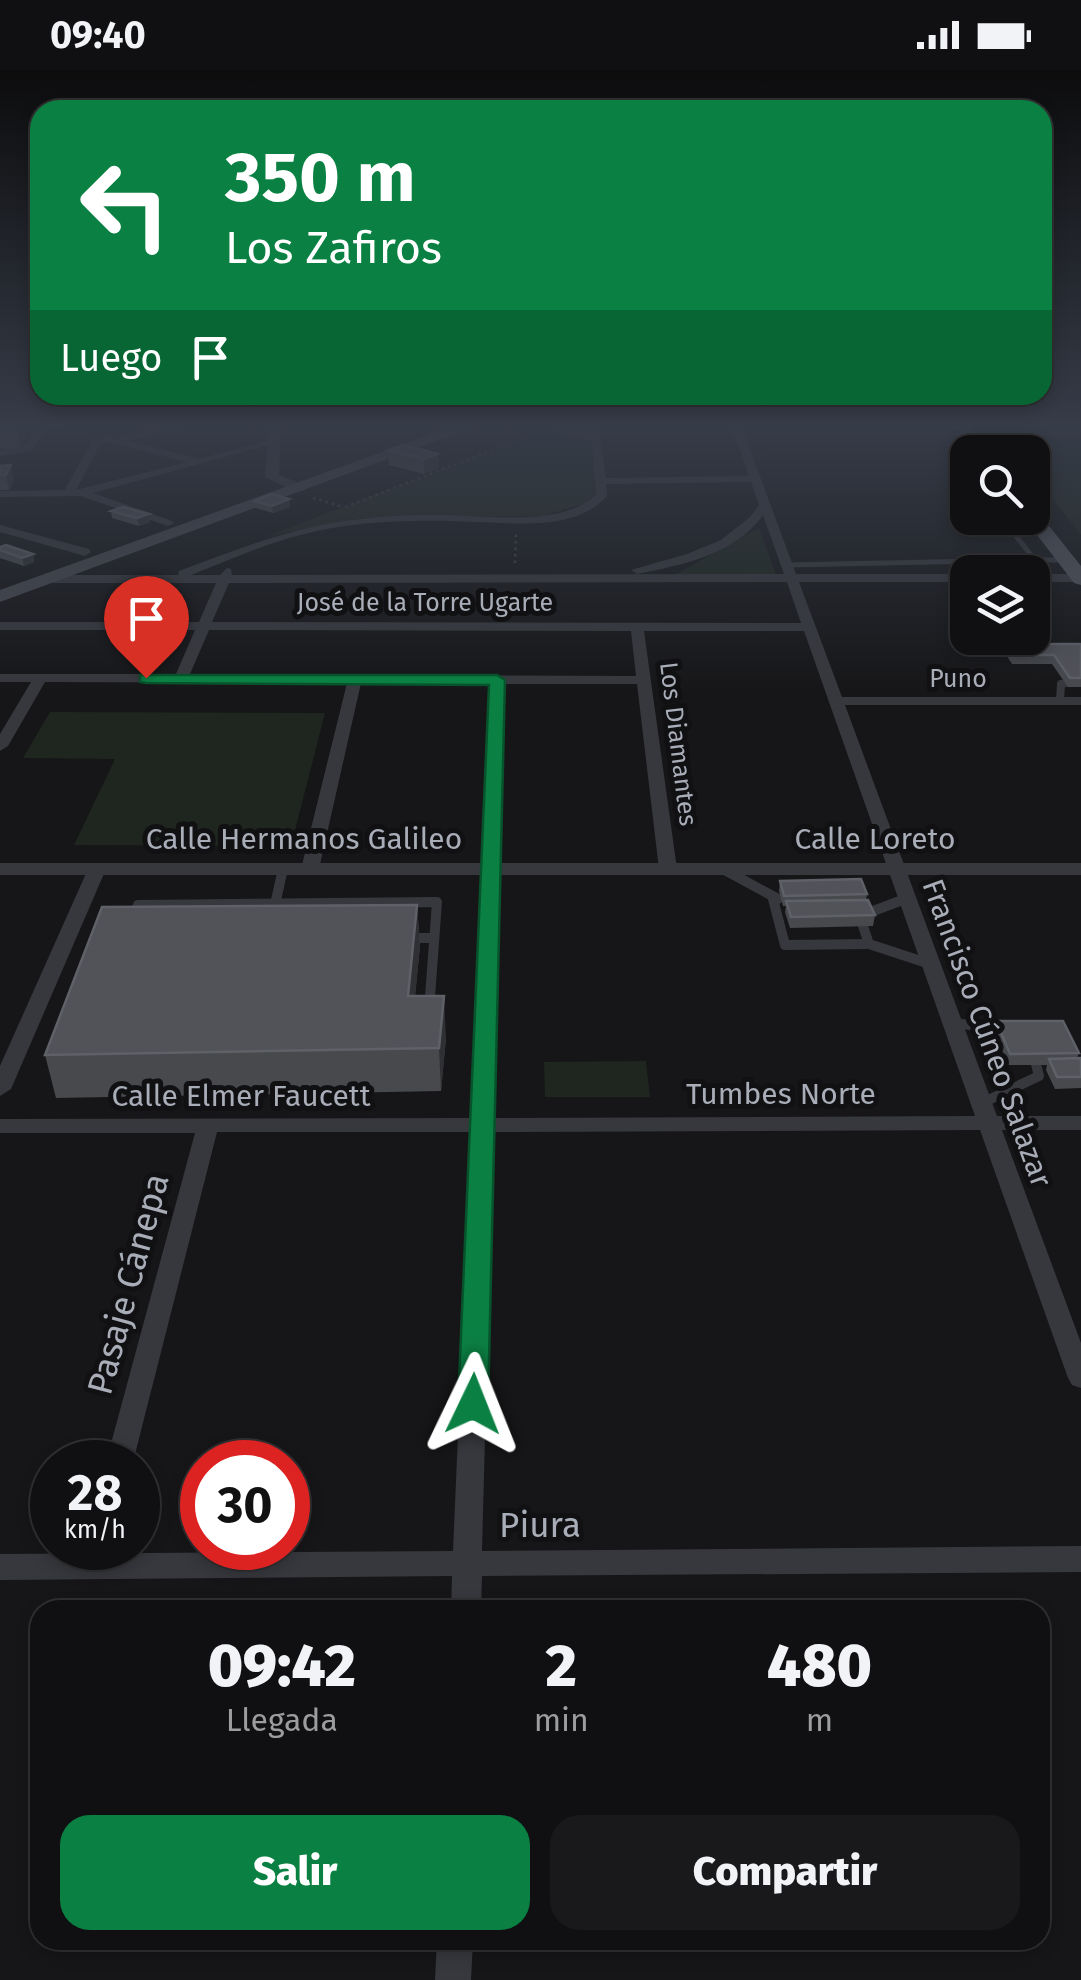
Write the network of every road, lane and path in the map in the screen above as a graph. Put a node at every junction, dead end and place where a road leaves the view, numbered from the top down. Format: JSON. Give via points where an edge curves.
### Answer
{"nodes":[{"id":1,"x":141,"y":514,"type":"edge"},
{"id":2,"x":192,"y":514,"type":"edge"},
{"id":3,"x":227,"y":514,"type":"edge"},
{"id":4,"x":564,"y":514,"type":"edge"},
{"id":5,"x":757,"y":514,"type":"edge"},
{"id":6,"x":768,"y":514,"type":"edge"},
{"id":7,"x":516,"y":519,"type":"junction"},
{"id":8,"x":1050,"y":520,"type":"edge"},
{"id":9,"x":168,"y":523,"type":"junction"},
{"id":10,"x":4,"y":531,"type":"edge"},
{"id":11,"x":1050,"y":534,"type":"edge"},
{"id":12,"x":1015,"y":535,"type":"edge"},
{"id":13,"x":85,"y":552,"type":"junction"},
{"id":14,"x":1031,"y":555,"type":"edge"},
{"id":15,"x":111,"y":556,"type":"junction"},
{"id":16,"x":232,"y":556,"type":"junction"},
{"id":17,"x":1074,"y":557,"type":"edge"},
{"id":18,"x":950,"y":564,"type":"edge"},
{"id":19,"x":788,"y":572,"type":"junction"},
{"id":20,"x":950,"y":577,"type":"edge"},
{"id":21,"x":128,"y":578,"type":"junction"},
{"id":22,"x":172,"y":578,"type":"junction"},
{"id":23,"x":515,"y":578,"type":"junction"},
{"id":24,"x":578,"y":578,"type":"junction"},
{"id":25,"x":1050,"y":578,"type":"edge"},
{"id":26,"x":1081,"y":578,"type":"edge"},
{"id":27,"x":48,"y":579,"type":"junction"},
{"id":28,"x":224,"y":580,"type":"junction"},
{"id":29,"x":0,"y":582,"type":"edge"},
{"id":30,"x":0,"y":596,"type":"edge"},
{"id":31,"x":0,"y":617,"type":"edge"},
{"id":32,"x":42,"y":624,"type":"junction"},
{"id":33,"x":204,"y":624,"type":"junction"},
{"id":34,"x":0,"y":626,"type":"edge"},
{"id":35,"x":637,"y":626,"type":"junction"},
{"id":36,"x":808,"y":626,"type":"junction"},
{"id":37,"x":0,"y":678,"type":"edge"},
{"id":38,"x":41,"y":678,"type":"junction"},
{"id":39,"x":181,"y":678,"type":"junction"},
{"id":40,"x":355,"y":680,"type":"junction"},
{"id":41,"x":497,"y":680,"type":"junction"},
{"id":42,"x":644,"y":680,"type":"junction"},
{"id":43,"x":1066,"y":683,"type":"edge"},
{"id":44,"x":834,"y":701,"type":"junction"},
{"id":45,"x":1081,"y":701,"type":"edge"},
{"id":46,"x":1060,"y":702,"type":"junction"},
{"id":47,"x":0,"y":746,"type":"edge"},
{"id":48,"x":894,"y":868,"type":"junction"},
{"id":49,"x":0,"y":869,"type":"edge"},
{"id":50,"x":97,"y":869,"type":"junction"},
{"id":51,"x":284,"y":869,"type":"junction"},
{"id":52,"x":310,"y":869,"type":"junction"},
{"id":53,"x":490,"y":869,"type":"junction"},
{"id":54,"x":668,"y":869,"type":"junction"},
{"id":55,"x":722,"y":869,"type":"junction"},
{"id":56,"x":1081,"y":869,"type":"edge"},
{"id":57,"x":905,"y":899,"type":"junction"},
{"id":58,"x":275,"y":904,"type":"junction"},
{"id":59,"x":868,"y":912,"type":"edge"},
{"id":60,"x":271,"y":921,"type":"edge"},
{"id":61,"x":132,"y":922,"type":"edge"},
{"id":62,"x":863,"y":926,"type":"edge"},
{"id":63,"x":397,"y":938,"type":"edge"},
{"id":64,"x":434,"y":938,"type":"junction"},
{"id":65,"x":869,"y":944,"type":"junction"},
{"id":66,"x":930,"y":964,"type":"junction"},
{"id":67,"x":430,"y":1011,"type":"edge"},
{"id":68,"x":952,"y":1024,"type":"junction"},
{"id":69,"x":0,"y":1089,"type":"edge"},
{"id":70,"x":985,"y":1113,"type":"junction"},
{"id":71,"x":1081,"y":1123,"type":"edge"},
{"id":72,"x":0,"y":1126,"type":"edge"},
{"id":73,"x":208,"y":1126,"type":"junction"},
{"id":74,"x":482,"y":1126,"type":"junction"},
{"id":75,"x":1081,"y":1378,"type":"edge"},
{"id":76,"x":126,"y":1440,"type":"edge"},
{"id":77,"x":160,"y":1558,"type":"edge"},
{"id":78,"x":1081,"y":1559,"type":"edge"},
{"id":79,"x":30,"y":1564,"type":"edge"},
{"id":80,"x":467,"y":1564,"type":"junction"},
{"id":81,"x":0,"y":1567,"type":"edge"},
{"id":82,"x":466,"y":1600,"type":"edge"},
{"id":83,"x":455,"y":1950,"type":"edge"},
{"id":84,"x":454,"y":1980,"type":"edge"}],
"edges":[{"from":1,"to":9,"type":"street"},
{"from":2,"to":9,"type":"main road"},
{"from":3,"to":15,"type":"main road"},
{"from":4,"to":7,"type":"street"},
{"from":5,"to":24,"type":"street","via":[[708,550]]},
{"from":6,"to":19,"type":"street","name":"Francisco Cúneo Salazar"},
{"from":7,"to":16,"type":"street","via":[[344,522]]},
{"from":7,"to":23,"type":"path"},
{"from":8,"to":17,"type":"main road"},
{"from":9,"to":13,"type":"main road"},
{"from":10,"to":13,"type":"street"},
{"from":11,"to":17,"type":"main road"},
{"from":12,"to":14,"type":"lane"},
{"from":13,"to":29,"type":"main road"},
{"from":15,"to":21,"type":"street","via":[[103,570]]},
{"from":15,"to":27,"type":"main road"},
{"from":16,"to":22,"type":"street"},
{"from":16,"to":28,"type":"street"},
{"from":17,"to":26,"type":"main road"},
{"from":18,"to":19,"type":"lane"},
{"from":19,"to":20,"type":"street"},
{"from":19,"to":24,"type":"street"},
{"from":19,"to":36,"type":"street","name":"Francisco Cúneo Salazar"},
{"from":21,"to":22,"type":"street"},
{"from":21,"to":27,"type":"street"},
{"from":22,"to":28,"type":"street"},
{"from":23,"to":24,"type":"street"},
{"from":23,"to":28,"type":"street"},
{"from":25,"to":26,"type":"street"},
{"from":27,"to":30,"type":"main road"},
{"from":28,"to":33,"type":"street"},
{"from":31,"to":32,"type":"street","name":"José de la Torre Ugarte"},
{"from":32,"to":33,"type":"street","name":"José de la Torre Ugarte"},
{"from":32,"to":34,"type":"street","name":"José de la Torre Ugarte"},
{"from":33,"to":35,"type":"street","name":"José de la Torre Ugarte"},
{"from":33,"to":39,"type":"street"},
{"from":35,"to":36,"type":"street","name":"José de la Torre Ugarte"},
{"from":35,"to":42,"type":"street","name":"Los Diamantes"},
{"from":36,"to":44,"type":"street","name":"Francisco Cúneo Salazar"},
{"from":37,"to":38,"type":"street"},
{"from":38,"to":39,"type":"street"},
{"from":38,"to":47,"type":"street"},
{"from":39,"to":40,"type":"street"},
{"from":40,"to":41,"type":"street"},
{"from":40,"to":52,"type":"street"},
{"from":41,"to":42,"type":"street"},
{"from":41,"to":53,"type":"street"},
{"from":42,"to":54,"type":"street","name":"Los Diamantes"},
{"from":43,"to":46,"type":"lane","via":[[1060,684]]},
{"from":44,"to":46,"type":"street","name":"Puno"},
{"from":44,"to":48,"type":"street","name":"Francisco Cúneo Salazar"},
{"from":45,"to":46,"type":"street","name":"Puno"},
{"from":48,"to":55,"type":"street","name":"Calle Loreto","via":[[866,874]]},
{"from":48,"to":56,"type":"street","name":"Calle Loreto"},
{"from":48,"to":57,"type":"street","name":"Francisco Cúneo Salazar"},
{"from":49,"to":50,"type":"street","name":"Calle Hermanos Galileo"},
{"from":50,"to":51,"type":"street","name":"Calle Hermanos Galileo"},
{"from":50,"to":69,"type":"street"},
{"from":51,"to":52,"type":"street","name":"Calle Hermanos Galileo"},
{"from":51,"to":58,"type":"lane"},
{"from":52,"to":53,"type":"street","name":"Calle Hermanos Galileo"},
{"from":53,"to":54,"type":"street","name":"Calle Hermanos Galileo"},
{"from":53,"to":74,"type":"street"},
{"from":54,"to":55,"type":"street","name":"Calle Loreto"},
{"from":55,"to":65,"type":"lane","via":[[777,900],[785,945]]},
{"from":57,"to":59,"type":"lane"},
{"from":57,"to":66,"type":"street","name":"Francisco Cúneo Salazar"},
{"from":58,"to":60,"type":"lane"},
{"from":58,"to":61,"type":"lane","via":[[138,905]]},
{"from":58,"to":64,"type":"lane","via":[[436,902]]},
{"from":62,"to":65,"type":"lane"},
{"from":63,"to":64,"type":"lane"},
{"from":64,"to":67,"type":"lane"},
{"from":65,"to":66,"type":"lane"},
{"from":66,"to":68,"type":"street","name":"Francisco Cúneo Salazar"},
{"from":68,"to":70,"type":"street","name":"Francisco Cúneo Salazar"},
{"from":68,"to":70,"type":"lane","via":[[1013,1030],[1038,1062],[1039,1076]]},
{"from":70,"to":71,"type":"street","name":"Tumbes Norte"},
{"from":70,"to":74,"type":"street","name":"Tumbes Norte"},
{"from":70,"to":75,"type":"street","name":"Francisco Cúneo Salazar"},
{"from":72,"to":73,"type":"street","name":"Calle Elmer Faucett"},
{"from":73,"to":74,"type":"street","name":"Calle Elmer Faucett"},
{"from":73,"to":76,"type":"street","name":"Pasaje Cánepa"},
{"from":74,"to":80,"type":"street"},
{"from":77,"to":80,"type":"street","name":"Piura"},
{"from":78,"to":80,"type":"street","name":"Piura"},
{"from":79,"to":81,"type":"street","name":"Piura"},
{"from":80,"to":82,"type":"street"},
{"from":83,"to":84,"type":"street"}]}
